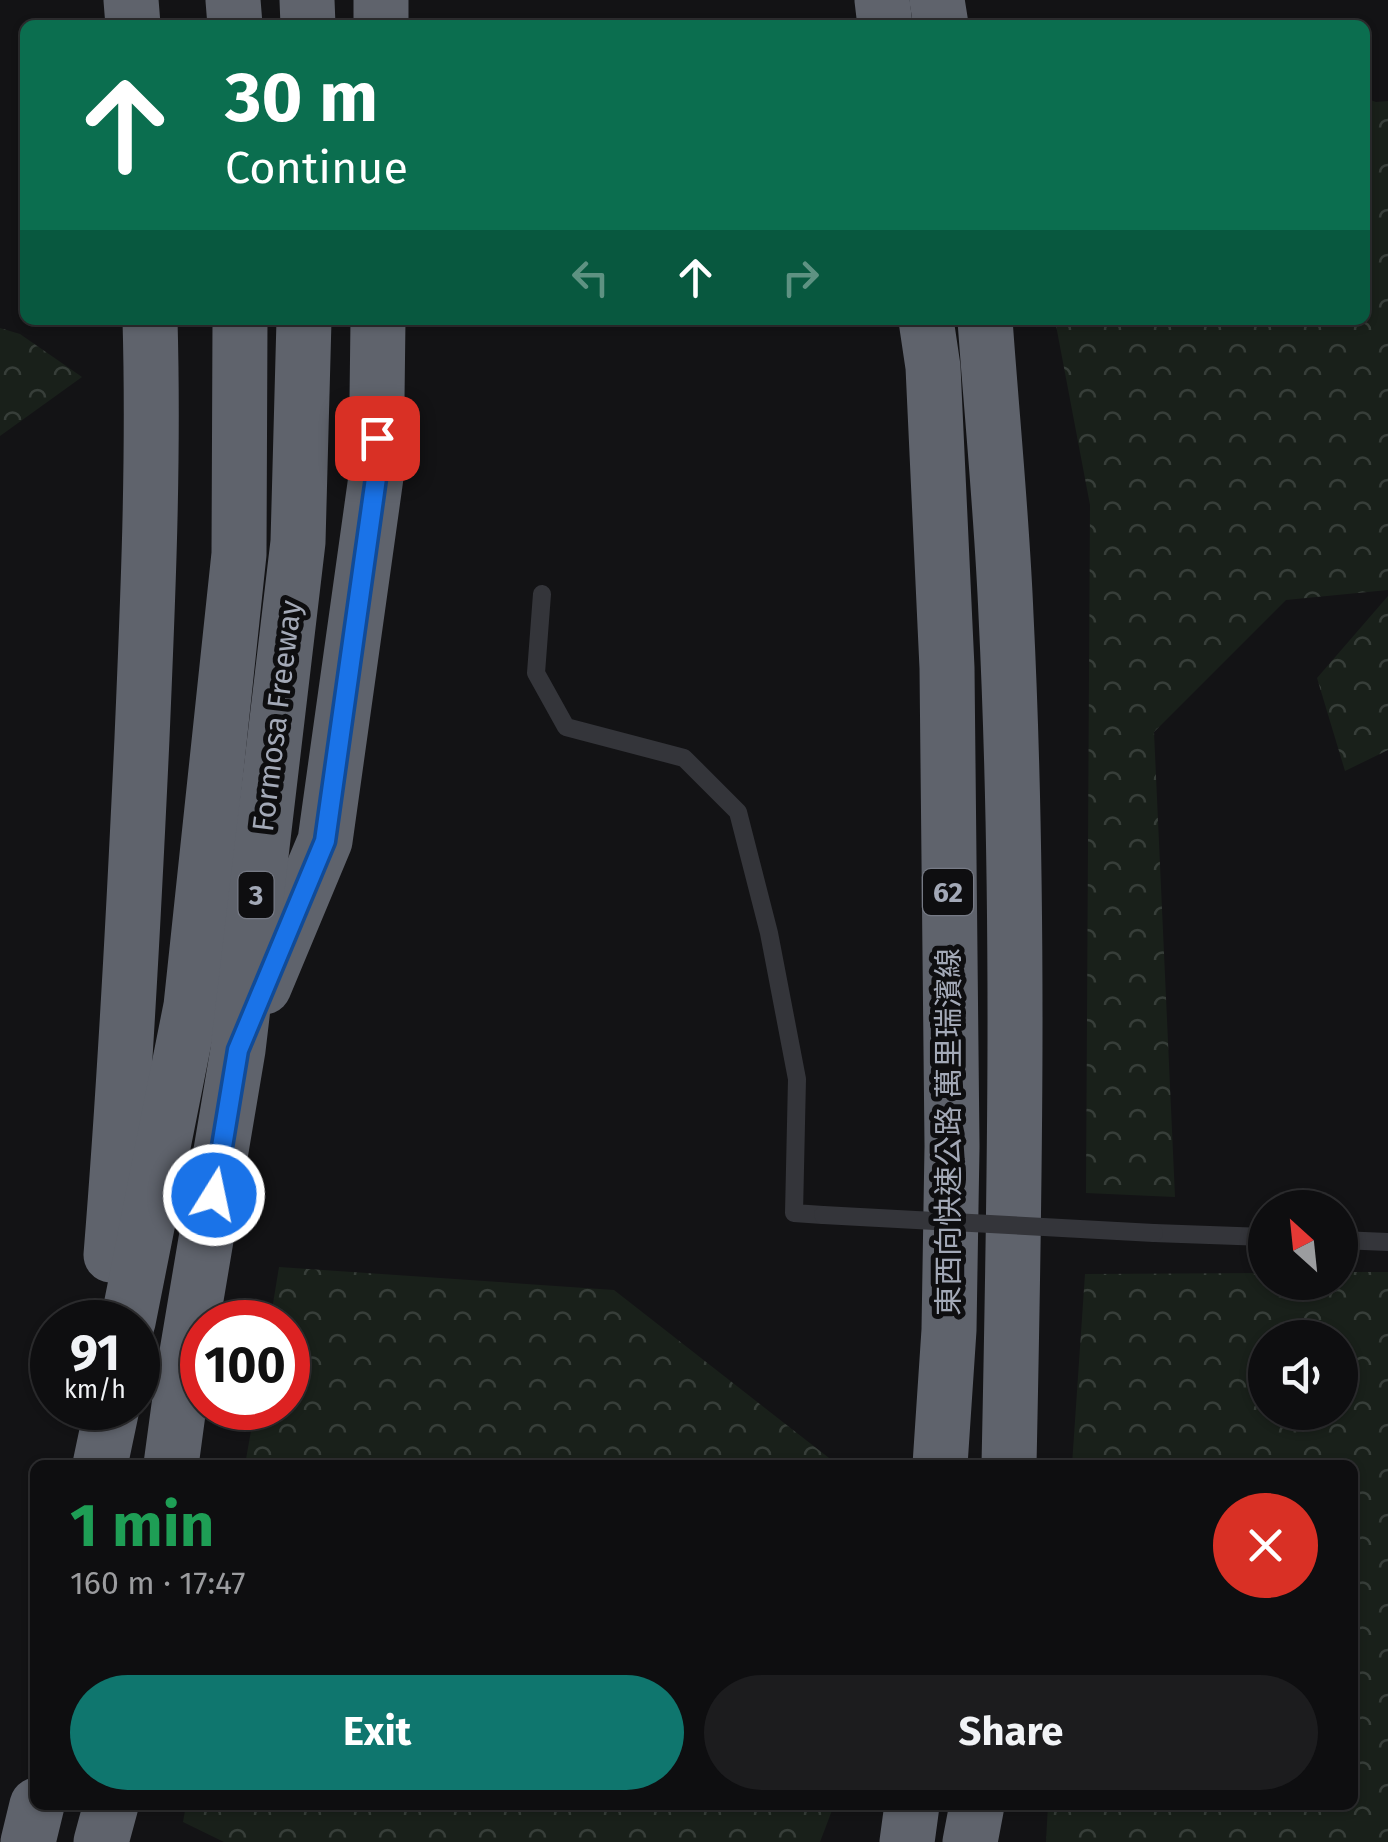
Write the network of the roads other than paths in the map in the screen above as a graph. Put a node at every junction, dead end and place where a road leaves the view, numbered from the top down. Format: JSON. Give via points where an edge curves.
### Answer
{"nodes":[{"id":1,"x":150,"y":325,"type":"edge"},
{"id":2,"x":240,"y":325,"type":"edge"},
{"id":3,"x":304,"y":325,"type":"edge"},
{"id":4,"x":378,"y":325,"type":"edge"},
{"id":5,"x":927,"y":325,"type":"edge"},
{"id":6,"x":985,"y":325,"type":"edge"},
{"id":7,"x":542,"y":594,"type":"dead end"},
{"id":8,"x":238,"y":1050,"type":"junction"},
{"id":9,"x":1248,"y":1236,"type":"edge"},
{"id":10,"x":1358,"y":1241,"type":"edge"},
{"id":11,"x":1388,"y":1242,"type":"edge"},
{"id":12,"x":108,"y":1300,"type":"edge"},
{"id":13,"x":132,"y":1300,"type":"edge"},
{"id":14,"x":99,"y":1430,"type":"edge"},
{"id":15,"x":107,"y":1430,"type":"edge"},
{"id":16,"x":98,"y":1460,"type":"edge"},
{"id":17,"x":99,"y":1460,"type":"edge"},
{"id":18,"x":172,"y":1460,"type":"edge"},
{"id":19,"x":940,"y":1460,"type":"edge"},
{"id":20,"x":1009,"y":1460,"type":"edge"},
{"id":21,"x":35,"y":1810,"type":"edge"},
{"id":22,"x":110,"y":1810,"type":"edge"},
{"id":23,"x":911,"y":1810,"type":"edge"},
{"id":24,"x":976,"y":1810,"type":"edge"},
{"id":25,"x":28,"y":1842,"type":"edge"},
{"id":26,"x":102,"y":1842,"type":"edge"},
{"id":27,"x":907,"y":1842,"type":"edge"},
{"id":28,"x":970,"y":1842,"type":"edge"}],
"edges":[{"from":1,"to":12,"type":"highway","via":[[153,430],[130,1021]]},
{"from":2,"to":13,"type":"highway","name":"Formosa Freeway","number":"3","via":[[239,554],[191,1006]]},
{"from":3,"to":8,"type":"highway","name":"Formosa Freeway","number":"3","via":[[298,542]]},
{"from":4,"to":8,"type":"highway","via":[[376,478],[325,841]]},
{"from":5,"to":19,"type":"highway","name":"東西向快速公路 萬里瑞濱線","number":"62","via":[[948,688],[952,1146]]},
{"from":6,"to":20,"type":"highway","number":"62","via":[[1006,614],[1014,878]]},
{"from":7,"to":9,"type":"lane","bridge":true,"via":[[536,673],[566,726],[684,758],[738,812],[797,1078],[794,1213]]},
{"from":8,"to":18,"type":"highway","name":"Formosa Freeway","number":"3"},
{"from":10,"to":11,"type":"lane"},
{"from":14,"to":16,"type":"highway"},
{"from":15,"to":17,"type":"highway"},
{"from":21,"to":25,"type":"highway","bridge":true},
{"from":22,"to":26,"type":"highway","bridge":true},
{"from":23,"to":27,"type":"highway"},
{"from":24,"to":28,"type":"highway"}]}
